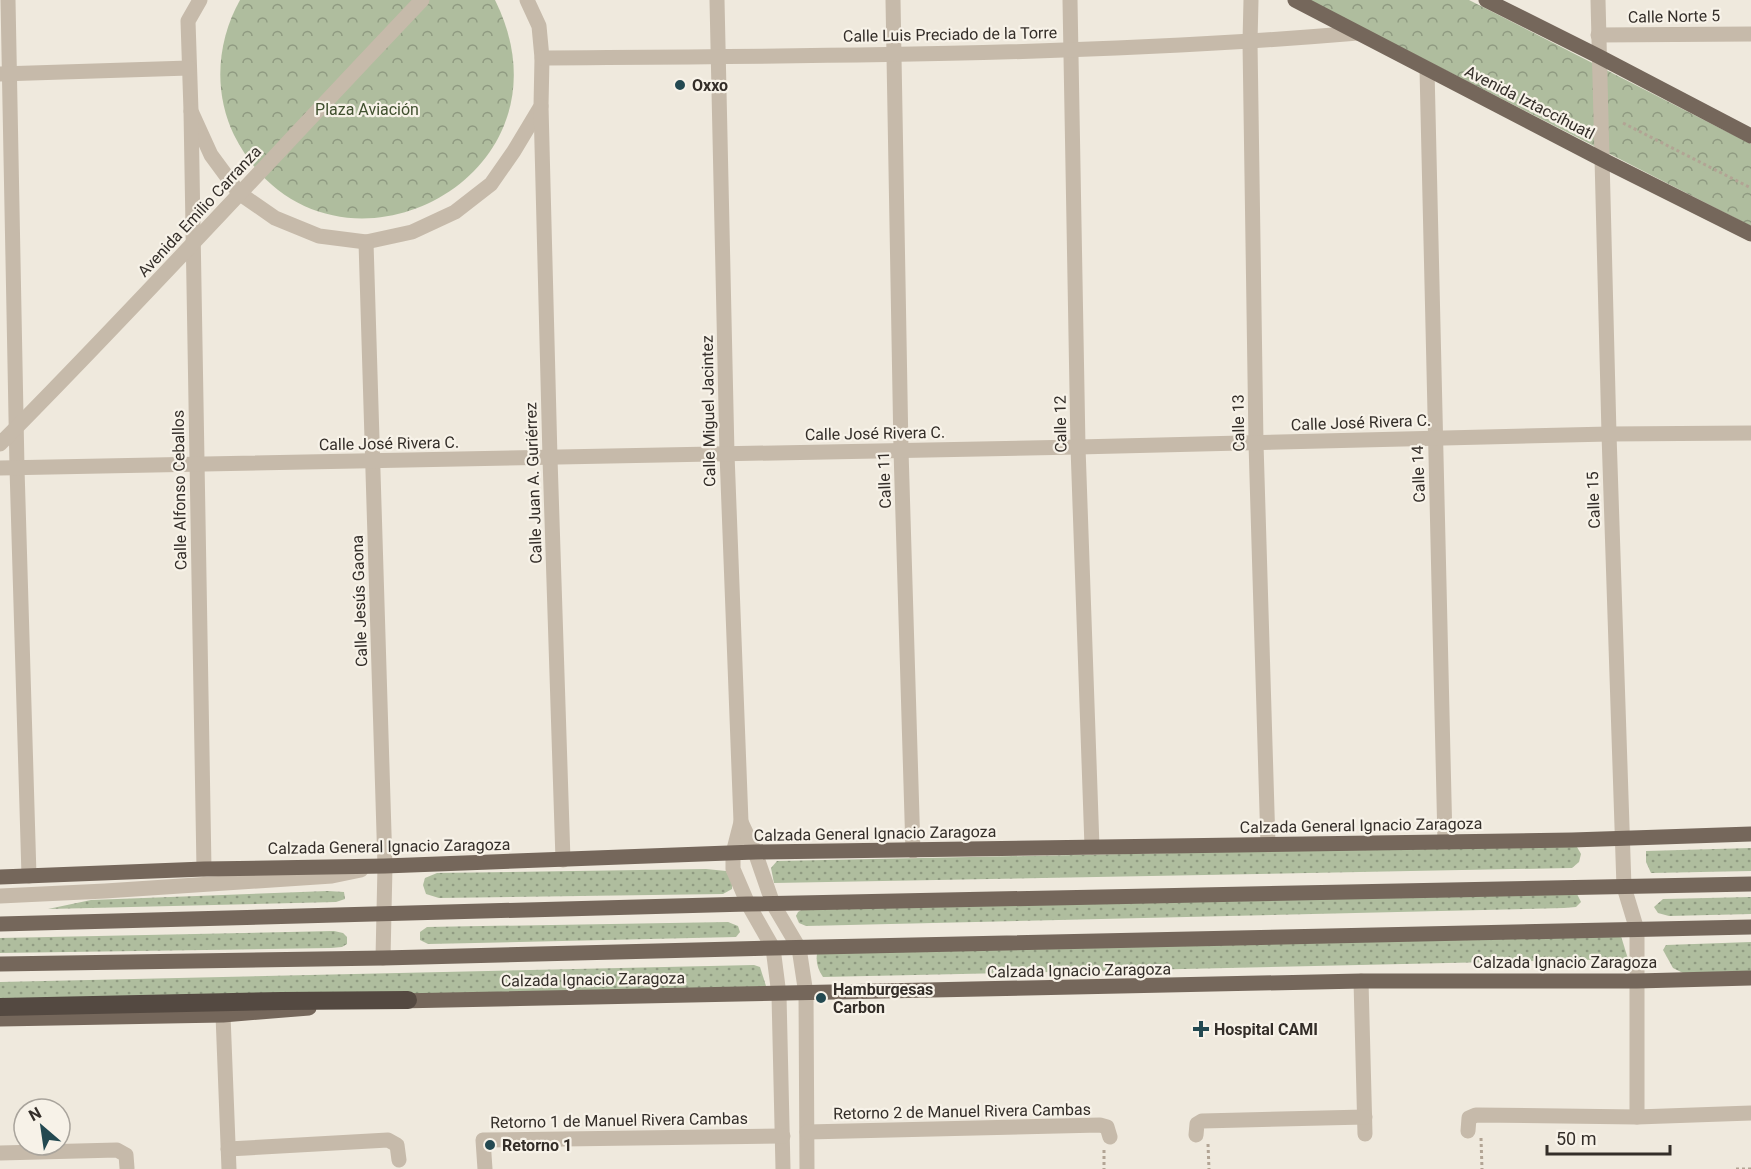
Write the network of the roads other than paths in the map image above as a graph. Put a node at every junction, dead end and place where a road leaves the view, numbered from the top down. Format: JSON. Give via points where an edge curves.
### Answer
{"nodes":[{"id":1,"x":8,"y":0,"type":"edge"},
{"id":2,"x":187,"y":0,"type":"edge"},
{"id":3,"x":200,"y":0,"type":"edge"},
{"id":4,"x":422,"y":0,"type":"edge"},
{"id":5,"x":527,"y":0,"type":"edge"},
{"id":6,"x":539,"y":0,"type":"edge"},
{"id":7,"x":717,"y":0,"type":"edge"},
{"id":8,"x":893,"y":0,"type":"edge"},
{"id":9,"x":1070,"y":0,"type":"edge"},
{"id":10,"x":1251,"y":0,"type":"edge"},
{"id":11,"x":1295,"y":0,"type":"edge"},
{"id":12,"x":1486,"y":0,"type":"edge"},
{"id":13,"x":1598,"y":0,"type":"edge"},
{"id":14,"x":188,"y":21,"type":"junction"},
{"id":15,"x":539,"y":26,"type":"junction"},
{"id":16,"x":1358,"y":33,"type":"junction"},
{"id":17,"x":1751,"y":34,"type":"edge"},
{"id":18,"x":1598,"y":35,"type":"junction"},
{"id":19,"x":1250,"y":42,"type":"junction"},
{"id":20,"x":1070,"y":49,"type":"junction"},
{"id":21,"x":893,"y":53,"type":"junction"},
{"id":22,"x":1598,"y":56,"type":"junction"},
{"id":23,"x":542,"y":57,"type":"junction"},
{"id":24,"x":718,"y":57,"type":"junction"},
{"id":25,"x":189,"y":68,"type":"junction"},
{"id":26,"x":1427,"y":69,"type":"junction"},
{"id":27,"x":5,"y":74,"type":"edge"},
{"id":28,"x":541,"y":106,"type":"junction"},
{"id":29,"x":191,"y":111,"type":"junction"},
{"id":30,"x":1751,"y":136,"type":"edge"},
{"id":31,"x":1603,"y":160,"type":"junction"},
{"id":32,"x":239,"y":193,"type":"junction"},
{"id":33,"x":1751,"y":234,"type":"edge"},
{"id":34,"x":366,"y":242,"type":"junction"},
{"id":35,"x":192,"y":246,"type":"junction"},
{"id":36,"x":17,"y":427,"type":"junction"},
{"id":37,"x":1751,"y":433,"type":"edge"},
{"id":38,"x":1608,"y":434,"type":"junction"},
{"id":39,"x":1435,"y":438,"type":"junction"},
{"id":40,"x":1256,"y":443,"type":"junction"},
{"id":41,"x":0,"y":444,"type":"edge"},
{"id":42,"x":1078,"y":447,"type":"junction"},
{"id":43,"x":901,"y":450,"type":"junction"},
{"id":44,"x":727,"y":454,"type":"junction"},
{"id":45,"x":550,"y":458,"type":"junction"},
{"id":46,"x":373,"y":460,"type":"junction"},
{"id":47,"x":197,"y":466,"type":"junction"},
{"id":48,"x":0,"y":468,"type":"edge"},
{"id":49,"x":18,"y":468,"type":"junction"},
{"id":50,"x":741,"y":822,"type":"junction"},
{"id":51,"x":1751,"y":834,"type":"edge"},
{"id":52,"x":1623,"y":839,"type":"junction"},
{"id":53,"x":1445,"y":842,"type":"junction"},
{"id":54,"x":1268,"y":845,"type":"junction"},
{"id":55,"x":1092,"y":847,"type":"junction"},
{"id":56,"x":913,"y":851,"type":"junction"},
{"id":57,"x":755,"y":852,"type":"junction"},
{"id":58,"x":733,"y":853,"type":"junction"},
{"id":59,"x":563,"y":860,"type":"junction"},
{"id":60,"x":385,"y":866,"type":"junction"},
{"id":61,"x":204,"y":868,"type":"junction"},
{"id":62,"x":106,"y":872,"type":"junction"},
{"id":63,"x":29,"y":876,"type":"junction"},
{"id":64,"x":0,"y":877,"type":"edge"},
{"id":65,"x":1751,"y":884,"type":"edge"},
{"id":66,"x":1624,"y":887,"type":"junction"},
{"id":67,"x":105,"y":891,"type":"junction"},
{"id":68,"x":0,"y":896,"type":"edge"},
{"id":69,"x":748,"y":904,"type":"junction"},
{"id":70,"x":773,"y":904,"type":"junction"},
{"id":71,"x":384,"y":914,"type":"junction"},
{"id":72,"x":0,"y":924,"type":"edge"},
{"id":73,"x":1751,"y":927,"type":"edge"},
{"id":74,"x":1637,"y":930,"type":"junction"},
{"id":75,"x":773,"y":948,"type":"junction"},
{"id":76,"x":799,"y":948,"type":"junction"},
{"id":77,"x":383,"y":958,"type":"junction"},
{"id":78,"x":0,"y":964,"type":"edge"},
{"id":79,"x":1751,"y":978,"type":"edge"},
{"id":80,"x":1361,"y":981,"type":"junction"},
{"id":81,"x":1637,"y":981,"type":"junction"},
{"id":82,"x":806,"y":994,"type":"junction"},
{"id":83,"x":779,"y":995,"type":"junction"},
{"id":84,"x":408,"y":1000,"type":"junction"},
{"id":85,"x":0,"y":1007,"type":"edge"},
{"id":86,"x":223,"y":1015,"type":"junction"},
{"id":87,"x":0,"y":1019,"type":"edge"},
{"id":88,"x":1751,"y":1113,"type":"edge"},
{"id":89,"x":1637,"y":1116,"type":"junction"},
{"id":90,"x":1365,"y":1117,"type":"junction"},
{"id":91,"x":1468,"y":1131,"type":"dead end"},
{"id":92,"x":807,"y":1132,"type":"junction"},
{"id":93,"x":1365,"y":1134,"type":"dead end"},
{"id":94,"x":1196,"y":1135,"type":"dead end"},
{"id":95,"x":783,"y":1136,"type":"junction"},
{"id":96,"x":1110,"y":1137,"type":"dead end"},
{"id":97,"x":228,"y":1149,"type":"junction"},
{"id":98,"x":0,"y":1153,"type":"edge"},
{"id":99,"x":399,"y":1160,"type":"dead end"},
{"id":100,"x":128,"y":1168,"type":"edge"},
{"id":101,"x":229,"y":1169,"type":"edge"},
{"id":102,"x":485,"y":1169,"type":"edge"},
{"id":103,"x":783,"y":1169,"type":"edge"},
{"id":104,"x":807,"y":1169,"type":"edge"}],
"edges":[{"from":1,"to":27,"type":"street"},
{"from":2,"to":14,"type":"street"},
{"from":3,"to":14,"type":"street"},
{"from":4,"to":32,"type":"street","name":"Avenida Emilio Carranza"},
{"from":5,"to":15,"type":"street"},
{"from":6,"to":15,"type":"street"},
{"from":7,"to":24,"type":"street","name":"Calle Miguel Jacintez"},
{"from":8,"to":21,"type":"street","name":"Calle 11"},
{"from":9,"to":20,"type":"street","name":"Calle 12"},
{"from":10,"to":19,"type":"street","name":"Calle 13"},
{"from":11,"to":16,"type":"main road","name":"Avenida Iztaccíhuatl"},
{"from":12,"to":22,"type":"main road"},
{"from":13,"to":18,"type":"street","name":"Calle 15"},
{"from":14,"to":25,"type":"street","name":"Calle Alfonso Ceballos"},
{"from":15,"to":23,"type":"street","name":"Calle Juan A. Guriérrez"},
{"from":16,"to":19,"type":"street","name":"Calle Luis Preciado de la Torre"},
{"from":16,"to":26,"type":"main road","name":"Avenida Iztaccíhuatl"},
{"from":17,"to":18,"type":"street","name":"Calle Norte 5"},
{"from":18,"to":22,"type":"street","name":"Calle 15"},
{"from":19,"to":20,"type":"street","name":"Calle Luis Preciado de la Torre"},
{"from":19,"to":40,"type":"street","name":"Calle 13"},
{"from":20,"to":21,"type":"street","name":"Calle Luis Preciado de la Torre"},
{"from":20,"to":42,"type":"street","name":"Calle 12"},
{"from":21,"to":24,"type":"street","name":"Calle Luis Preciado de la Torre"},
{"from":21,"to":43,"type":"street","name":"Calle 11"},
{"from":22,"to":30,"type":"main road"},
{"from":22,"to":31,"type":"street","name":"Calle 15"},
{"from":23,"to":24,"type":"street","name":"Calle Luis Preciado de la Torre"},
{"from":23,"to":28,"type":"street","name":"Calle Juan A. Guriérrez"},
{"from":24,"to":44,"type":"street","name":"Calle Miguel Jacintez"},
{"from":25,"to":27,"type":"street"},
{"from":25,"to":29,"type":"street","name":"Calle Alfonso Ceballos"},
{"from":26,"to":31,"type":"main road","name":"Avenida Iztaccíhuatl"},
{"from":26,"to":39,"type":"street","name":"Calle 14"},
{"from":27,"to":36,"type":"street"},
{"from":28,"to":34,"type":"street","via":[[491,184],[455,213],[412,232]]},
{"from":28,"to":45,"type":"street","name":"Calle Juan A. Guriérrez"},
{"from":29,"to":32,"type":"street","via":[[211,155]]},
{"from":29,"to":35,"type":"street","name":"Calle Alfonso Ceballos"},
{"from":31,"to":33,"type":"main road","name":"Avenida Iztaccíhuatl"},
{"from":31,"to":38,"type":"street","name":"Calle 15"},
{"from":32,"to":34,"type":"street","via":[[276,218],[319,236]]},
{"from":32,"to":35,"type":"street","name":"Avenida Emilio Carranza"},
{"from":34,"to":46,"type":"street","name":"Calle Jesús Gaona"},
{"from":35,"to":36,"type":"street","name":"Avenida Emilio Carranza"},
{"from":35,"to":47,"type":"street","name":"Calle Alfonso Ceballos"},
{"from":36,"to":41,"type":"street","name":"Avenida Emilio Carranza"},
{"from":36,"to":49,"type":"street"},
{"from":37,"to":38,"type":"street","name":"Calle José Rivera C."},
{"from":38,"to":39,"type":"street","name":"Calle José Rivera C."},
{"from":38,"to":52,"type":"street","name":"Calle 15"},
{"from":39,"to":40,"type":"street","name":"Calle José Rivera C."},
{"from":39,"to":53,"type":"street","name":"Calle 14"},
{"from":40,"to":42,"type":"street","name":"Calle José Rivera C."},
{"from":40,"to":54,"type":"street","name":"Calle 13"},
{"from":42,"to":43,"type":"street","name":"Calle José Rivera C."},
{"from":42,"to":55,"type":"street","name":"Calle 12"},
{"from":43,"to":44,"type":"street","name":"Calle José Rivera C."},
{"from":43,"to":56,"type":"street","name":"Calle 11"},
{"from":44,"to":45,"type":"street","name":"Calle José Rivera C."},
{"from":44,"to":50,"type":"street","name":"Calle Miguel Jacintez"},
{"from":45,"to":46,"type":"street","name":"Calle José Rivera C."},
{"from":45,"to":59,"type":"street","name":"Calle Juan A. Guriérrez"},
{"from":46,"to":47,"type":"street","name":"Calle José Rivera C."},
{"from":46,"to":60,"type":"street","name":"Calle Jesús Gaona"},
{"from":47,"to":49,"type":"street","name":"Calle José Rivera C."},
{"from":47,"to":61,"type":"street","name":"Calle Alfonso Ceballos"},
{"from":48,"to":49,"type":"street","name":"Calle José Rivera C."},
{"from":49,"to":63,"type":"street"},
{"from":50,"to":57,"type":"street","name":"Calle Miguel Jacintez"},
{"from":50,"to":58,"type":"street","name":"Calle Miguel Jacintez"},
{"from":51,"to":52,"type":"main road","name":"Calzada General Ignacio Zaragoza"},
{"from":52,"to":53,"type":"main road","name":"Calzada General Ignacio Zaragoza"},
{"from":52,"to":66,"type":"street","name":"Calle 15"},
{"from":53,"to":54,"type":"main road","name":"Calzada General Ignacio Zaragoza"},
{"from":54,"to":55,"type":"main road","name":"Calzada General Ignacio Zaragoza"},
{"from":55,"to":56,"type":"main road","name":"Calzada General Ignacio Zaragoza"},
{"from":56,"to":57,"type":"main road","name":"Calzada General Ignacio Zaragoza"},
{"from":57,"to":58,"type":"main road","name":"Calzada General Ignacio Zaragoza"},
{"from":57,"to":70,"type":"street","name":"Calle Miguel Jacintez"},
{"from":58,"to":59,"type":"main road","name":"Calzada General Ignacio Zaragoza"},
{"from":58,"to":69,"type":"street","name":"Calle Miguel Jacintez","via":[[733,868]]},
{"from":59,"to":60,"type":"main road","name":"Calzada General Ignacio Zaragoza"},
{"from":60,"to":61,"type":"main road","name":"Calzada General Ignacio Zaragoza"},
{"from":60,"to":67,"type":"street","via":[[332,876]]},
{"from":60,"to":71,"type":"street","name":"Calle Jesús Gaona"},
{"from":61,"to":62,"type":"main road","name":"Calzada General Ignacio Zaragoza"},
{"from":62,"to":63,"type":"main road","name":"Calzada General Ignacio Zaragoza"},
{"from":62,"to":67,"type":"street"},
{"from":63,"to":64,"type":"main road","name":"Calzada General Ignacio Zaragoza"},
{"from":65,"to":66,"type":"main road"},
{"from":66,"to":70,"type":"main road"},
{"from":66,"to":74,"type":"street","name":"Calle 15"},
{"from":67,"to":68,"type":"street"},
{"from":69,"to":70,"type":"main road"},
{"from":69,"to":71,"type":"main road"},
{"from":69,"to":75,"type":"street","name":"Calle Miguel Jacintez"},
{"from":70,"to":76,"type":"street","name":"Calle Miguel Jacintez"},
{"from":71,"to":72,"type":"main road"},
{"from":71,"to":77,"type":"street","name":"Calle Jesús Gaona"},
{"from":73,"to":74,"type":"main road"},
{"from":74,"to":76,"type":"main road"},
{"from":74,"to":81,"type":"street","name":"Calle 15"},
{"from":75,"to":76,"type":"main road"},
{"from":75,"to":77,"type":"main road"},
{"from":75,"to":83,"type":"street"},
{"from":76,"to":82,"type":"street"},
{"from":77,"to":78,"type":"main road"},
{"from":79,"to":81,"type":"main road","name":"Calzada Ignacio Zaragoza"},
{"from":80,"to":81,"type":"main road","name":"Calzada Ignacio Zaragoza"},
{"from":80,"to":82,"type":"main road","name":"Calzada Ignacio Zaragoza"},
{"from":80,"to":90,"type":"street"},
{"from":81,"to":89,"type":"street","name":"Calle 15"},
{"from":82,"to":83,"type":"main road","name":"Calzada Ignacio Zaragoza"},
{"from":82,"to":92,"type":"street"},
{"from":83,"to":84,"type":"main road","name":"Calzada Ignacio Zaragoza"},
{"from":83,"to":95,"type":"street"},
{"from":84,"to":85,"type":"highway"},
{"from":84,"to":86,"type":"main road"},
{"from":86,"to":87,"type":"main road"},
{"from":86,"to":97,"type":"street"},
{"from":88,"to":89,"type":"street"},
{"from":89,"to":91,"type":"street","via":[[1476,1115],[1469,1118]]},
{"from":90,"to":93,"type":"street"},
{"from":90,"to":94,"type":"street","via":[[1202,1121],[1197,1124]]},
{"from":92,"to":96,"type":"street","name":"Retorno 2 de Manuel Rivera Cambas","via":[[1100,1125],[1107,1127]]},
{"from":92,"to":104,"type":"street"},
{"from":95,"to":102,"type":"street","name":"Retorno 1 de Manuel Rivera Cambas","via":[[483,1140]]},
{"from":95,"to":103,"type":"street"},
{"from":97,"to":99,"type":"street","via":[[388,1140],[397,1145]]},
{"from":97,"to":101,"type":"street"},
{"from":98,"to":100,"type":"street","via":[[117,1150],[126,1155]]}]}
